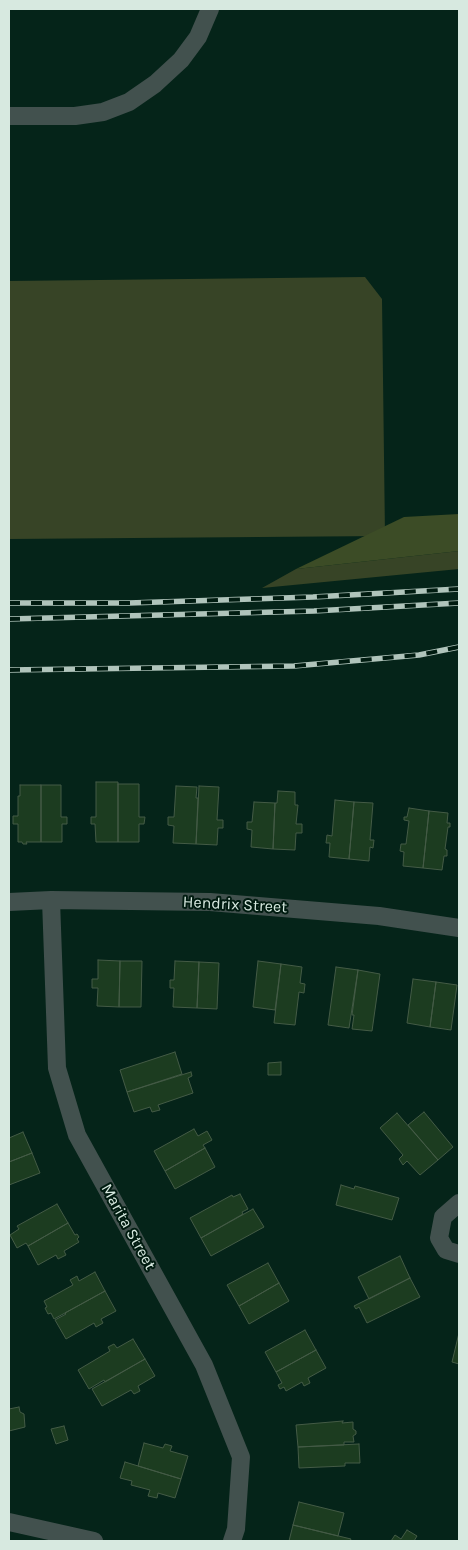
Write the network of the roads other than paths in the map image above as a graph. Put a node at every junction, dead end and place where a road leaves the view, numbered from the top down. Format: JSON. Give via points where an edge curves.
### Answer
{"nodes":[{"id":1,"x":210,"y":9,"type":"edge"},
{"id":2,"x":9,"y":116,"type":"edge"},
{"id":3,"x":51,"y":900,"type":"junction"},
{"id":4,"x":9,"y":902,"type":"edge"},
{"id":5,"x":459,"y":928,"type":"edge"},
{"id":6,"x":459,"y":1203,"type":"edge"},
{"id":7,"x":459,"y":1254,"type":"edge"},
{"id":8,"x":9,"y":1522,"type":"edge"},
{"id":9,"x":94,"y":1541,"type":"edge"},
{"id":10,"x":232,"y":1541,"type":"edge"}],
"edges":[{"from":1,"to":2,"type":"street","via":[[198,38],[181,60],[129,102],[103,112],[75,116]]},
{"from":3,"to":4,"type":"street","name":"Hendrix Street"},
{"from":3,"to":5,"type":"street","name":"Hendrix Street","via":[[210,902],[379,916]]},
{"from":3,"to":10,"type":"street","name":"Marita Street","via":[[57,1068],[77,1134],[204,1366],[241,1457],[236,1528]]},
{"from":6,"to":7,"type":"street","via":[[443,1217],[439,1238],[446,1250]]},
{"from":8,"to":9,"type":"street"}]}
